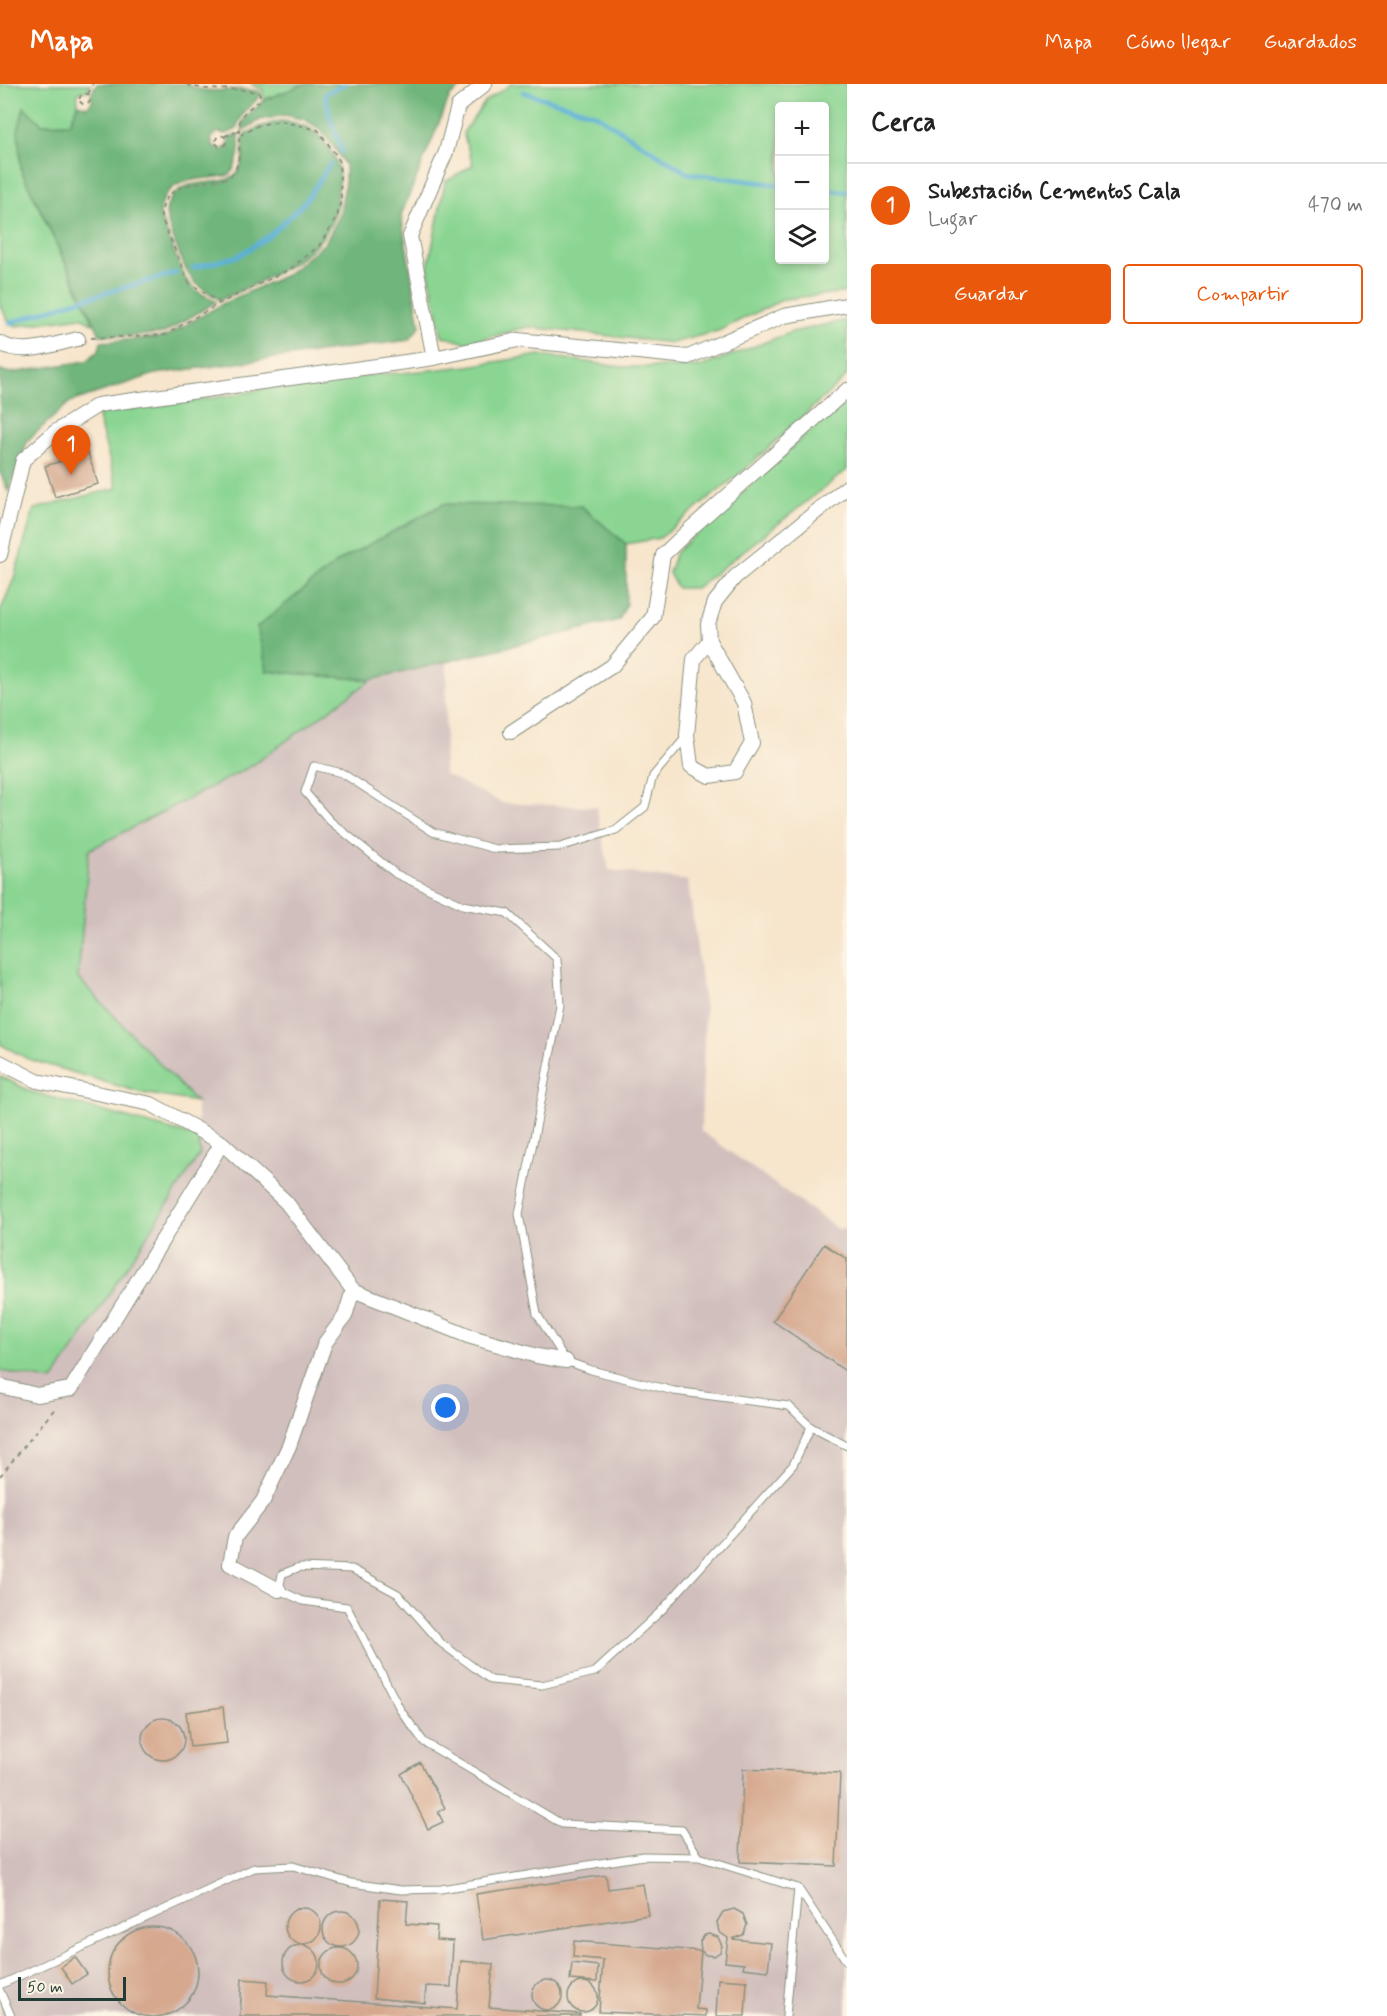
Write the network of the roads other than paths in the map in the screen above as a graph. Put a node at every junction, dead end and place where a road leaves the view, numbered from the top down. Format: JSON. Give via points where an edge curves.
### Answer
{"nodes":[{"id":1,"x":485,"y":84,"type":"edge"},
{"id":2,"x":847,"y":305,"type":"edge"},
{"id":3,"x":78,"y":339,"type":"road end"},
{"id":4,"x":0,"y":343,"type":"edge"},
{"id":5,"x":434,"y":358,"type":"junction"},
{"id":6,"x":847,"y":390,"type":"edge"},
{"id":7,"x":847,"y":487,"type":"edge"},
{"id":8,"x":0,"y":555,"type":"edge"},
{"id":9,"x":709,"y":641,"type":"junction"},
{"id":10,"x":511,"y":732,"type":"dead end"},
{"id":11,"x":687,"y":735,"type":"junction"},
{"id":12,"x":0,"y":1062,"type":"edge"},
{"id":13,"x":222,"y":1143,"type":"junction"},
{"id":14,"x":353,"y":1290,"type":"junction"},
{"id":15,"x":566,"y":1361,"type":"junction"},
{"id":16,"x":0,"y":1386,"type":"edge"},
{"id":17,"x":811,"y":1427,"type":"junction"},
{"id":18,"x":847,"y":1446,"type":"edge"},
{"id":19,"x":279,"y":1590,"type":"junction"},
{"id":20,"x":699,"y":1857,"type":"junction"},
{"id":21,"x":798,"y":1888,"type":"junction"},
{"id":22,"x":847,"y":1962,"type":"edge"},
{"id":23,"x":0,"y":1985,"type":"edge"},
{"id":24,"x":0,"y":1991,"type":"edge"},
{"id":25,"x":11,"y":2016,"type":"edge"},
{"id":26,"x":786,"y":2016,"type":"edge"}],
"edges":[{"from":1,"to":5,"type":"street","via":[[458,106],[446,152],[410,236]]},
{"from":2,"to":5,"type":"street","via":[[784,316],[688,357],[518,340]]},
{"from":3,"to":4,"type":"street","via":[[22,350]]},
{"from":5,"to":8,"type":"street","via":[[98,405],[55,432],[23,460]]},
{"from":6,"to":10,"type":"street","via":[[663,555],[654,617],[612,666]]},
{"from":7,"to":9,"type":"street","via":[[735,577],[715,602],[708,624]]},
{"from":9,"to":11,"type":"street","via":[[694,658]]},
{"from":9,"to":11,"type":"street","via":[[744,704],[752,743],[735,772],[709,776],[691,766]]},
{"from":11,"to":15,"type":"lane","via":[[653,776],[645,807],[616,830],[560,847],[495,849],[433,832],[342,773],[314,766],[305,792],[330,820],[396,874],[463,905],[507,913],[557,959],[560,1005],[519,1214],[537,1314]]},
{"from":12,"to":13,"type":"street","via":[[37,1081],[151,1104]]},
{"from":13,"to":14,"type":"street","via":[[286,1202]]},
{"from":13,"to":16,"type":"street","via":[[71,1389],[37,1395]]},
{"from":14,"to":15,"type":"street","via":[[468,1336]]},
{"from":14,"to":19,"type":"street","via":[[345,1316],[325,1343],[290,1446],[263,1501],[235,1537],[230,1564]]},
{"from":15,"to":17,"type":"lane","via":[[674,1391],[789,1406]]},
{"from":17,"to":18,"type":"lane"},
{"from":17,"to":19,"type":"lane","via":[[793,1465],[661,1611],[595,1672],[542,1685],[491,1680],[441,1643],[399,1594],[352,1569],[300,1567],[282,1574]]},
{"from":19,"to":20,"type":"lane","via":[[303,1601],[347,1607],[401,1711],[424,1742],[562,1824],[682,1830]]},
{"from":20,"to":21,"type":"lane"},
{"from":20,"to":23,"type":"lane","via":[[643,1856],[441,1889],[401,1890],[351,1883],[293,1866],[254,1868]]},
{"from":21,"to":22,"type":"lane"},
{"from":21,"to":26,"type":"lane"},
{"from":24,"to":25,"type":"lane"}]}
